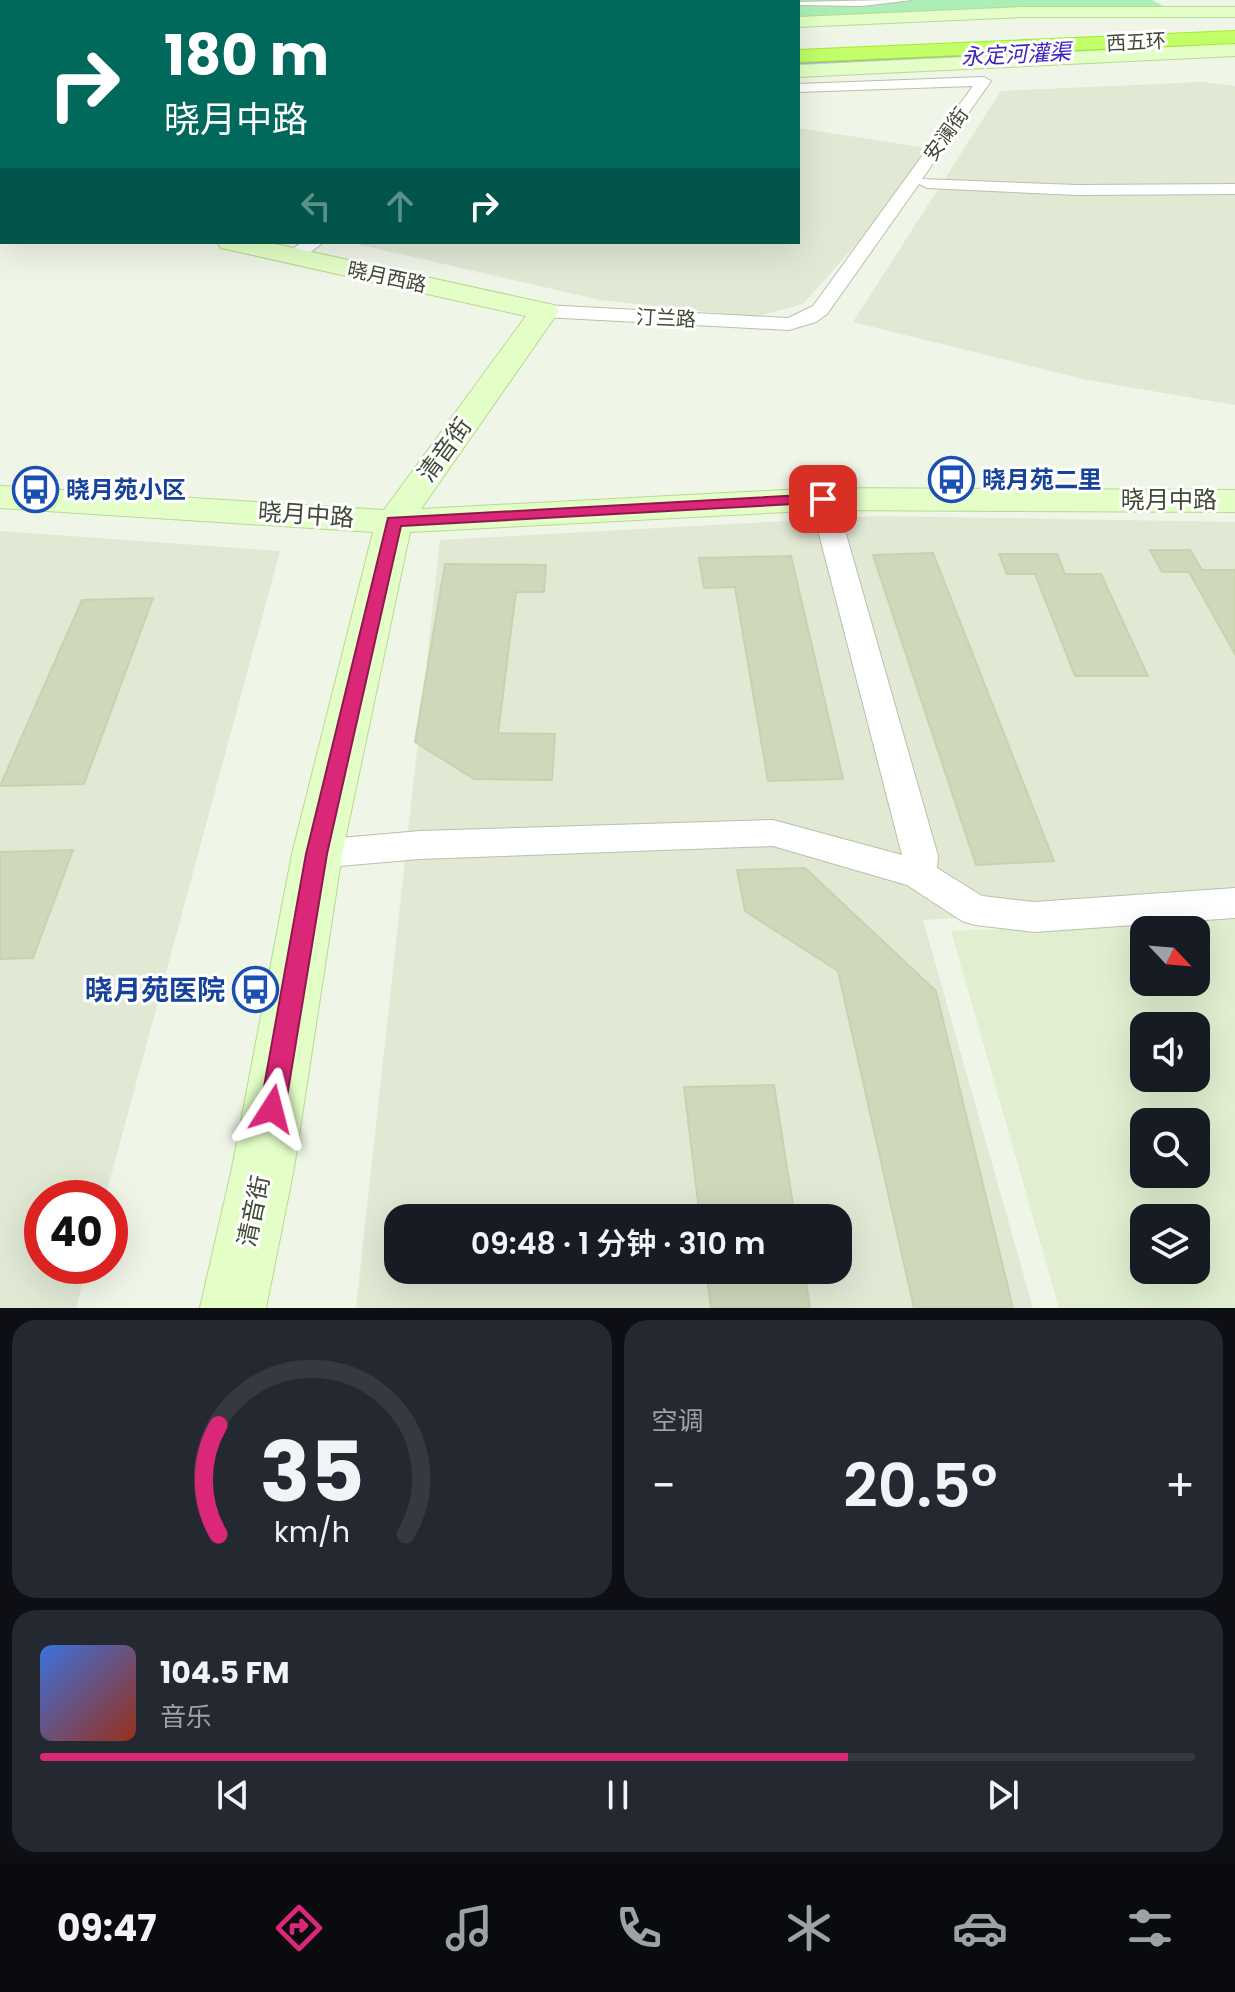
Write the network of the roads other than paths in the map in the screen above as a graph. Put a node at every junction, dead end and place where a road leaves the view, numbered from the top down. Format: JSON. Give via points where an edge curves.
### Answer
{"nodes":[{"id":1,"x":909,"y":0,"type":"edge"},
{"id":2,"x":800,"y":3,"type":"edge"},
{"id":3,"x":1235,"y":12,"type":"edge"},
{"id":4,"x":800,"y":22,"type":"edge"},
{"id":5,"x":1235,"y":31,"type":"edge"},
{"id":6,"x":1235,"y":37,"type":"edge"},
{"id":7,"x":800,"y":49,"type":"edge"},
{"id":8,"x":1235,"y":50,"type":"edge"},
{"id":9,"x":800,"y":56,"type":"edge"},
{"id":10,"x":800,"y":71,"type":"edge"},
{"id":11,"x":800,"y":88,"type":"edge"},
{"id":12,"x":927,"y":183,"type":"dead end"},
{"id":13,"x":1235,"y":189,"type":"edge"},
{"id":14,"x":251,"y":244,"type":"edge"},
{"id":15,"x":304,"y":249,"type":"edge"},
{"id":16,"x":544,"y":311,"type":"junction"},
{"id":17,"x":789,"y":324,"type":"joint"},
{"id":18,"x":0,"y":497,"type":"edge"},
{"id":19,"x":823,"y":499,"type":"junction"},
{"id":20,"x":1235,"y":501,"type":"edge"},
{"id":21,"x":394,"y":522,"type":"junction"},
{"id":22,"x":317,"y":854,"type":"junction"},
{"id":23,"x":918,"y":874,"type":"junction"},
{"id":24,"x":1235,"y":903,"type":"edge"},
{"id":25,"x":233,"y":1308,"type":"edge"}],
"edges":[{"from":1,"to":2,"type":"lane"},
{"from":3,"to":4,"type":"street","via":[[1022,12]]},
{"from":5,"to":7,"type":"highway","name":"西五环"},
{"from":6,"to":9,"type":"highway","name":"西五环"},
{"from":8,"to":10,"type":"street"},
{"from":11,"to":17,"type":"street","name":"安澜街","via":[[984,81],[820,310]]},
{"from":12,"to":13,"type":"street","via":[[1077,190]]},
{"from":14,"to":15,"type":"street","name":"晓月西路"},
{"from":15,"to":16,"type":"street","name":"晓月西路"},
{"from":16,"to":17,"type":"street","name":"汀兰路"},
{"from":16,"to":21,"type":"street","name":"清音街"},
{"from":18,"to":21,"type":"street","name":"晓月中路"},
{"from":19,"to":20,"type":"street","name":"晓月中路"},
{"from":19,"to":21,"type":"street","name":"晓月中路"},
{"from":19,"to":23,"type":"street","via":[[920,856]]},
{"from":21,"to":22,"type":"street","name":"清音街"},
{"from":22,"to":23,"type":"street","via":[[420,845],[773,833]]},
{"from":22,"to":25,"type":"street","name":"清音街","via":[[263,1168]]},
{"from":23,"to":24,"type":"street","via":[[975,910],[1034,917]]}]}
